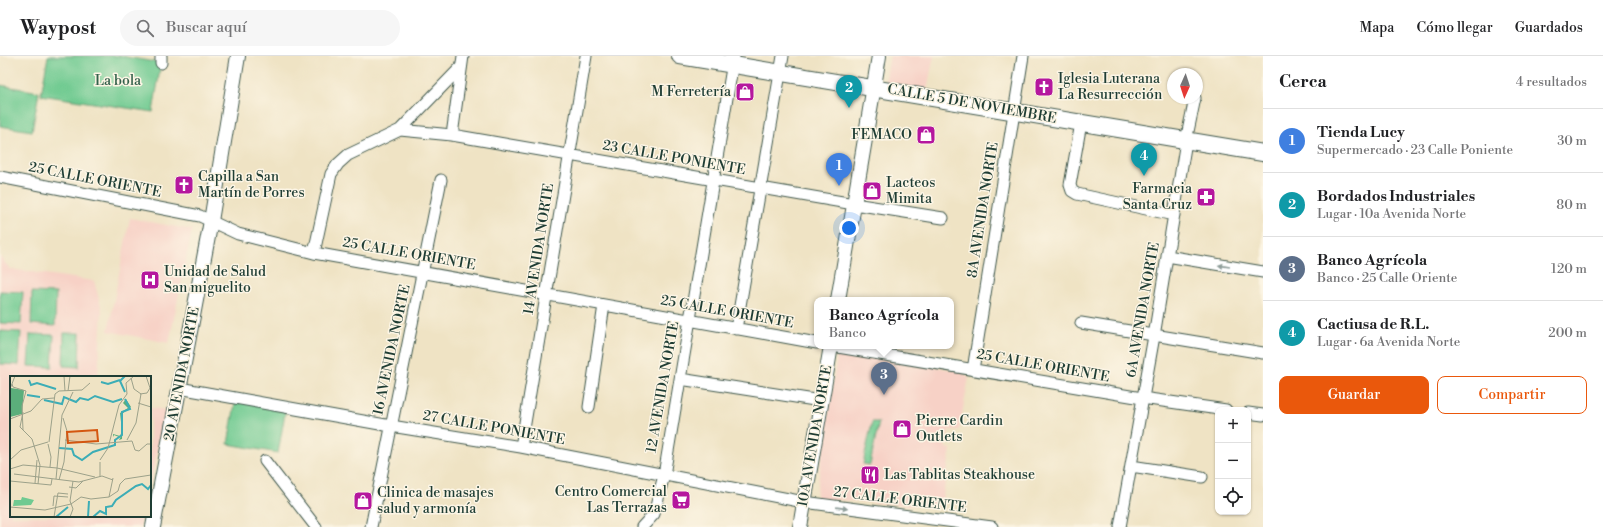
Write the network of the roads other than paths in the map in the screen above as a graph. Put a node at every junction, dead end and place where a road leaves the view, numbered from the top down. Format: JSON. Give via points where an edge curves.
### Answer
{"nodes":[{"id":1,"x":238,"y":56,"type":"edge"},
{"id":2,"x":586,"y":56,"type":"edge"},
{"id":3,"x":680,"y":56,"type":"edge"},
{"id":4,"x":783,"y":56,"type":"edge"},
{"id":5,"x":879,"y":56,"type":"edge"},
{"id":6,"x":1023,"y":56,"type":"edge"},
{"id":7,"x":462,"y":61,"type":"edge"},
{"id":8,"x":733,"y":61,"type":"edge"},
{"id":9,"x":780,"y":73,"type":"junction"},
{"id":10,"x":874,"y":88,"type":"junction"},
{"id":11,"x":1194,"y":104,"type":"edge"},
{"id":12,"x":1013,"y":111,"type":"junction"},
{"id":13,"x":1082,"y":123,"type":"junction"},
{"id":14,"x":400,"y":130,"type":"junction"},
{"id":15,"x":452,"y":135,"type":"junction"},
{"id":16,"x":1186,"y":141,"type":"junction"},
{"id":17,"x":1263,"y":153,"type":"edge"},
{"id":18,"x":569,"y":155,"type":"junction"},
{"id":19,"x":0,"y":177,"type":"edge"},
{"id":20,"x":441,"y":180,"type":"dead end"},
{"id":21,"x":714,"y":180,"type":"junction"},
{"id":22,"x":761,"y":188,"type":"junction"},
{"id":23,"x":854,"y":204,"type":"junction"},
{"id":24,"x":1174,"y":214,"type":"junction"},
{"id":25,"x":942,"y":218,"type":"dead end"},
{"id":26,"x":211,"y":221,"type":"junction"},
{"id":27,"x":314,"y":253,"type":"junction"},
{"id":28,"x":1167,"y":256,"type":"junction"},
{"id":29,"x":423,"y":272,"type":"junction"},
{"id":30,"x":1263,"y":272,"type":"edge"},
{"id":31,"x":546,"y":295,"type":"junction"},
{"id":32,"x":838,"y":297,"type":"edge"},
{"id":33,"x":604,"y":305,"type":"junction"},
{"id":34,"x":690,"y":320,"type":"junction"},
{"id":35,"x":1081,"y":323,"type":"dead end"},
{"id":36,"x":736,"y":329,"type":"junction"},
{"id":37,"x":1154,"y":336,"type":"junction"},
{"id":38,"x":814,"y":342,"type":"edge"},
{"id":39,"x":830,"y":349,"type":"edge"},
{"id":40,"x":849,"y":349,"type":"edge"},
{"id":41,"x":1263,"y":353,"type":"edge"},
{"id":42,"x":973,"y":370,"type":"junction"},
{"id":43,"x":680,"y":379,"type":"junction"},
{"id":44,"x":179,"y":388,"type":"junction"},
{"id":45,"x":1142,"y":398,"type":"junction"},
{"id":46,"x":821,"y":401,"type":"junction"},
{"id":47,"x":589,"y":407,"type":"dead end"},
{"id":48,"x":1215,"y":408,"type":"edge"},
{"id":49,"x":1251,"y":413,"type":"edge"},
{"id":50,"x":1263,"y":415,"type":"edge"},
{"id":51,"x":391,"y":426,"type":"junction"},
{"id":52,"x":521,"y":447,"type":"junction"},
{"id":53,"x":265,"y":461,"type":"dead end"},
{"id":54,"x":1130,"y":466,"type":"junction"},
{"id":55,"x":664,"y":475,"type":"junction"},
{"id":56,"x":1202,"y":477,"type":"dead end"},
{"id":57,"x":804,"y":502,"type":"junction"},
{"id":58,"x":152,"y":527,"type":"edge"},
{"id":59,"x":316,"y":527,"type":"edge"},
{"id":60,"x":371,"y":527,"type":"edge"},
{"id":61,"x":642,"y":527,"type":"edge"},
{"id":62,"x":800,"y":527,"type":"edge"},
{"id":63,"x":992,"y":527,"type":"edge"},
{"id":64,"x":1120,"y":527,"type":"edge"}],
"edges":[{"from":1,"to":26,"type":"street","name":"20 AVENIDA NORTE"},
{"from":2,"to":18,"type":"street","name":"14 AVENIDA NORTE"},
{"from":3,"to":8,"type":"main road","name":"CALLE 5 DE NOVIEMBRE"},
{"from":4,"to":9,"type":"street"},
{"from":5,"to":10,"type":"street"},
{"from":6,"to":12,"type":"street","name":"8A AVENIDA NORTE"},
{"from":7,"to":14,"type":"street"},
{"from":7,"to":15,"type":"street"},
{"from":8,"to":9,"type":"main road","name":"CALLE 5 DE NOVIEMBRE"},
{"from":8,"to":21,"type":"street","name":"12 AVENIDA NORTE"},
{"from":9,"to":10,"type":"main road","name":"CALLE 5 DE NOVIEMBRE"},
{"from":9,"to":22,"type":"street"},
{"from":10,"to":12,"type":"main road","name":"CALLE 5 DE NOVIEMBRE"},
{"from":10,"to":23,"type":"street"},
{"from":11,"to":16,"type":"street","name":"6A AVENIDA NORTE"},
{"from":12,"to":13,"type":"main road","name":"CALLE 5 DE NOVIEMBRE"},
{"from":12,"to":42,"type":"street","name":"8A AVENIDA NORTE"},
{"from":13,"to":16,"type":"main road","name":"CALLE 5 DE NOVIEMBRE"},
{"from":13,"to":24,"type":"street","via":[[1070,185],[1072,191]]},
{"from":14,"to":15,"type":"street","name":"23 CALLE PONIENTE"},
{"from":14,"to":27,"type":"street","via":[[348,154],[331,174]]},
{"from":15,"to":18,"type":"street","name":"23 CALLE PONIENTE"},
{"from":16,"to":17,"type":"main road","name":"CALLE 5 DE NOVIEMBRE"},
{"from":16,"to":24,"type":"street","name":"6A AVENIDA NORTE"},
{"from":18,"to":21,"type":"street","name":"23 CALLE PONIENTE"},
{"from":18,"to":31,"type":"street","name":"14 AVENIDA NORTE"},
{"from":19,"to":26,"type":"street","name":"25 CALLE ORIENTE","via":[[200,216]]},
{"from":20,"to":29,"type":"street","name":"16 AVENIDA NORTE"},
{"from":21,"to":22,"type":"street","name":"23 CALLE PONIENTE"},
{"from":21,"to":34,"type":"street","name":"12 AVENIDA NORTE"},
{"from":22,"to":23,"type":"street","name":"23 CALLE PONIENTE"},
{"from":22,"to":36,"type":"street"},
{"from":23,"to":25,"type":"street","name":"23 CALLE PONIENTE"},
{"from":23,"to":32,"type":"street"},
{"from":24,"to":28,"type":"street","name":"6A AVENIDA NORTE"},
{"from":26,"to":27,"type":"street","name":"25 CALLE ORIENTE","via":[[238,234]]},
{"from":26,"to":44,"type":"street","name":"20 AVENIDA NORTE"},
{"from":27,"to":29,"type":"street","name":"25 CALLE ORIENTE"},
{"from":30,"to":28,"type":"street","one_way":true},
{"from":28,"to":37,"type":"street","name":"6A AVENIDA NORTE"},
{"from":29,"to":31,"type":"street","name":"25 CALLE ORIENTE"},
{"from":29,"to":51,"type":"street","name":"16 AVENIDA NORTE"},
{"from":31,"to":33,"type":"street","name":"25 CALLE ORIENTE"},
{"from":31,"to":52,"type":"street","name":"14 AVENIDA NORTE"},
{"from":33,"to":34,"type":"street","name":"25 CALLE ORIENTE"},
{"from":33,"to":47,"type":"street"},
{"from":34,"to":36,"type":"street","name":"25 CALLE ORIENTE"},
{"from":34,"to":43,"type":"street","name":"12 AVENIDA NORTE"},
{"from":35,"to":37,"type":"street"},
{"from":36,"to":38,"type":"street","name":"25 CALLE ORIENTE"},
{"from":37,"to":41,"type":"street"},
{"from":37,"to":45,"type":"street","name":"6A AVENIDA NORTE"},
{"from":39,"to":46,"type":"street","name":"10A AVENIDA NORTE"},
{"from":40,"to":42,"type":"street","name":"25 CALLE ORIENTE"},
{"from":42,"to":45,"type":"street","name":"25 CALLE ORIENTE"},
{"from":43,"to":46,"type":"street"},
{"from":43,"to":55,"type":"street","name":"12 AVENIDA NORTE"},
{"from":44,"to":51,"type":"street","name":"27 CALLE PONIENTE"},
{"from":44,"to":58,"type":"street","name":"20 AVENIDA NORTE"},
{"from":45,"to":48,"type":"street","name":"25 CALLE ORIENTE"},
{"from":45,"to":54,"type":"street","name":"6A AVENIDA NORTE"},
{"from":46,"to":57,"type":"street","name":"10A AVENIDA NORTE"},
{"from":49,"to":50,"type":"street"},
{"from":51,"to":52,"type":"street","name":"27 CALLE PONIENTE"},
{"from":51,"to":60,"type":"street","name":"16 AVENIDA NORTE"},
{"from":52,"to":55,"type":"street","name":"27 CALLE PONIENTE"},
{"from":53,"to":59,"type":"street"},
{"from":54,"to":56,"type":"street"},
{"from":54,"to":64,"type":"street","name":"6A AVENIDA NORTE"},
{"from":55,"to":57,"type":"street","name":"27 CALLE PONIENTE"},
{"from":55,"to":61,"type":"street","name":"12 AVENIDA NORTE","via":[[654,514]]},
{"from":57,"to":62,"type":"street","name":"10A AVENIDA NORTE"},
{"from":57,"to":63,"type":"street","name":"27 CALLE ORIENTE","one_way":true}]}
